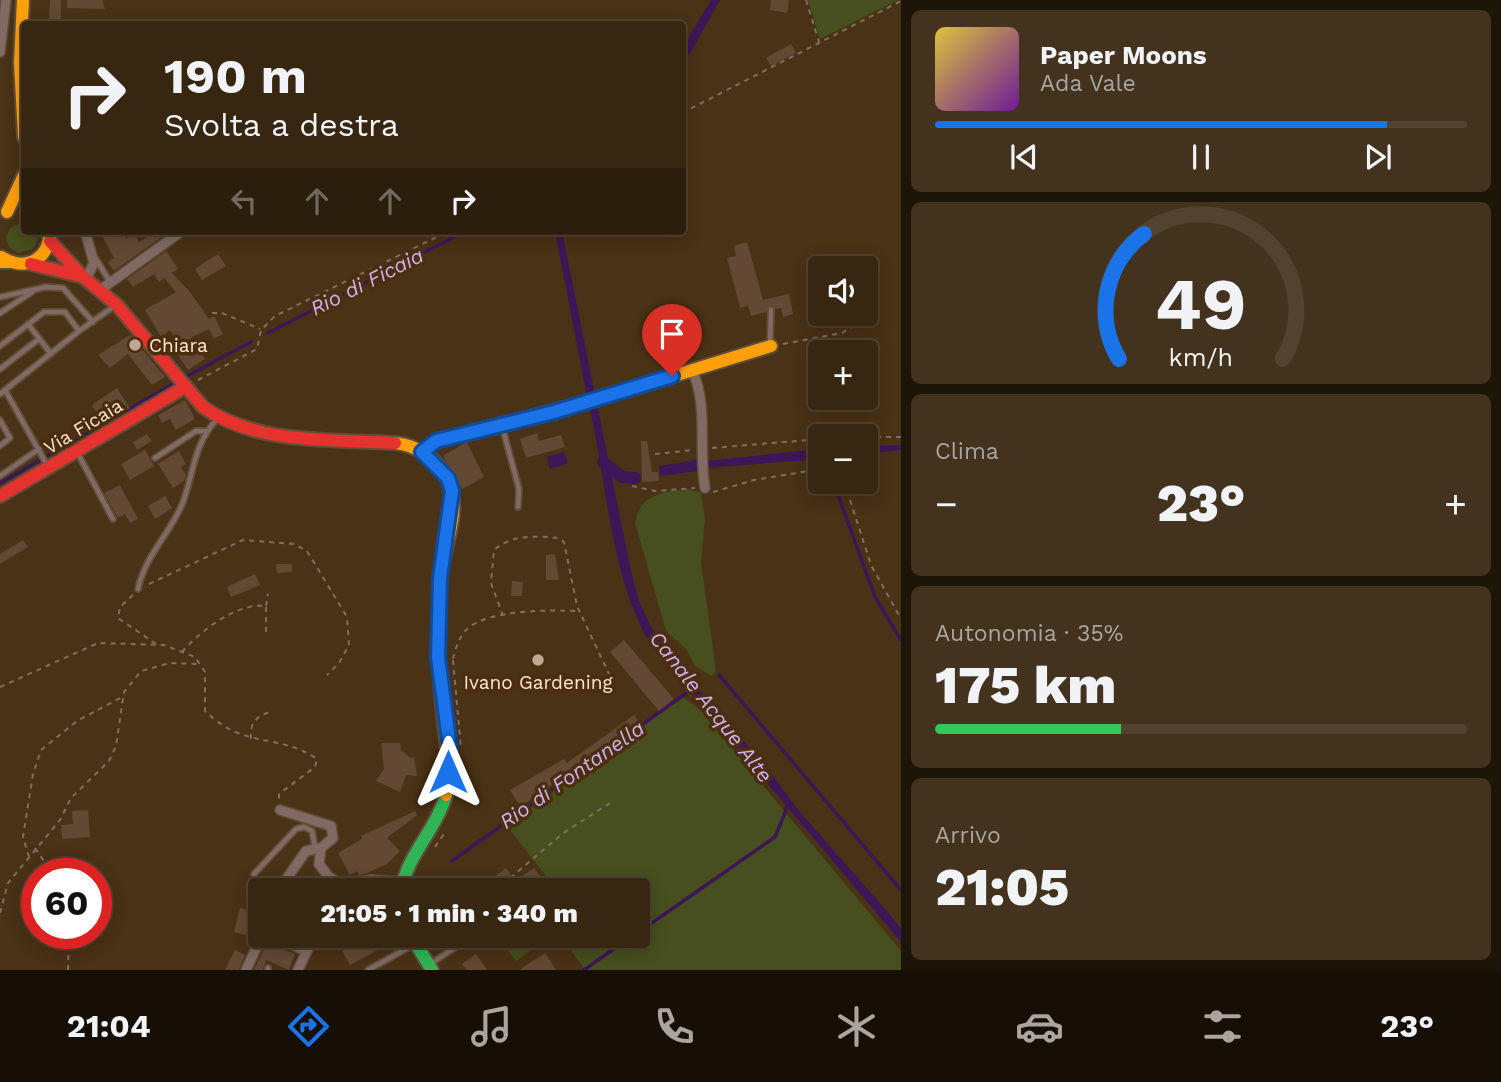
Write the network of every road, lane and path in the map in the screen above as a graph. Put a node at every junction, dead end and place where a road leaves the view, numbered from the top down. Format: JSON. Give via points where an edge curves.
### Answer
{"nodes":[{"id":1,"x":6,"y":0,"type":"edge"},
{"id":2,"x":23,"y":0,"type":"edge"},
{"id":3,"x":806,"y":0,"type":"edge"},
{"id":4,"x":901,"y":1,"type":"edge"},
{"id":5,"x":23,"y":21,"type":"edge"},
{"id":6,"x":819,"y":43,"type":"junction"},
{"id":7,"x":0,"y":52,"type":"edge"},
{"id":8,"x":686,"y":111,"type":"edge"},
{"id":9,"x":21,"y":181,"type":"edge"},
{"id":10,"x":21,"y":210,"type":"edge"},
{"id":11,"x":4,"y":215,"type":"edge"},
{"id":12,"x":86,"y":235,"type":"edge"},
{"id":13,"x":176,"y":235,"type":"edge"},
{"id":14,"x":441,"y":235,"type":"edge"},
{"id":15,"x":50,"y":236,"type":"edge"},
{"id":16,"x":94,"y":256,"type":"junction"},
{"id":17,"x":3,"y":260,"type":"edge"},
{"id":18,"x":32,"y":264,"type":"junction"},
{"id":19,"x":84,"y":277,"type":"junction"},
{"id":20,"x":105,"y":286,"type":"junction"},
{"id":21,"x":36,"y":290,"type":"junction"},
{"id":22,"x":0,"y":297,"type":"edge"},
{"id":23,"x":117,"y":305,"type":"junction"},
{"id":24,"x":771,"y":310,"type":"dead end"},
{"id":25,"x":0,"y":313,"type":"edge"},
{"id":26,"x":212,"y":313,"type":"dead end"},
{"id":27,"x":93,"y":322,"type":"junction"},
{"id":28,"x":28,"y":324,"type":"junction"},
{"id":29,"x":853,"y":326,"type":"edge"},
{"id":30,"x":261,"y":330,"type":"junction"},
{"id":31,"x":79,"y":331,"type":"junction"},
{"id":32,"x":39,"y":339,"type":"junction"},
{"id":33,"x":0,"y":346,"type":"edge"},
{"id":34,"x":770,"y":346,"type":"junction"},
{"id":35,"x":51,"y":354,"type":"junction"},
{"id":36,"x":0,"y":369,"type":"edge"},
{"id":37,"x":692,"y":370,"type":"junction"},
{"id":38,"x":186,"y":387,"type":"junction"},
{"id":39,"x":5,"y":390,"type":"junction"},
{"id":40,"x":0,"y":394,"type":"edge"},
{"id":41,"x":218,"y":418,"type":"junction"},
{"id":42,"x":0,"y":420,"type":"edge"},
{"id":43,"x":502,"y":425,"type":"junction"},
{"id":44,"x":206,"y":430,"type":"junction"},
{"id":45,"x":878,"y":437,"type":"edge"},
{"id":46,"x":901,"y":437,"type":"edge"},
{"id":47,"x":808,"y":440,"type":"edge"},
{"id":48,"x":0,"y":446,"type":"edge"},
{"id":49,"x":38,"y":449,"type":"junction"},
{"id":50,"x":703,"y":449,"type":"junction"},
{"id":51,"x":77,"y":452,"type":"junction"},
{"id":52,"x":422,"y":452,"type":"junction"},
{"id":53,"x":655,"y":454,"type":"dead end"},
{"id":54,"x":155,"y":458,"type":"dead end"},
{"id":55,"x":49,"y":468,"type":"junction"},
{"id":56,"x":808,"y":471,"type":"edge"},
{"id":57,"x":0,"y":476,"type":"edge"},
{"id":58,"x":632,"y":486,"type":"dead end"},
{"id":59,"x":705,"y":488,"type":"junction"},
{"id":60,"x":848,"y":494,"type":"edge"},
{"id":61,"x":0,"y":496,"type":"edge"},
{"id":62,"x":518,"y":507,"type":"dead end"},
{"id":63,"x":113,"y":519,"type":"dead end"},
{"id":64,"x":138,"y":589,"type":"junction"},
{"id":65,"x":268,"y":594,"type":"dead end"},
{"id":66,"x":266,"y":606,"type":"junction"},
{"id":67,"x":579,"y":611,"type":"junction"},
{"id":68,"x":503,"y":616,"type":"junction"},
{"id":69,"x":901,"y":618,"type":"edge"},
{"id":70,"x":266,"y":632,"type":"dead end"},
{"id":71,"x":156,"y":645,"type":"junction"},
{"id":72,"x":182,"y":652,"type":"junction"},
{"id":73,"x":453,"y":660,"type":"dead end"},
{"id":74,"x":199,"y":664,"type":"junction"},
{"id":75,"x":609,"y":674,"type":"dead end"},
{"id":76,"x":327,"y":675,"type":"dead end"},
{"id":77,"x":0,"y":687,"type":"edge"},
{"id":78,"x":123,"y":696,"type":"junction"},
{"id":79,"x":272,"y":710,"type":"dead end"},
{"id":80,"x":251,"y":739,"type":"junction"},
{"id":81,"x":610,"y":803,"type":"dead end"},
{"id":82,"x":281,"y":810,"type":"joint"},
{"id":83,"x":34,"y":847,"type":"junction"},
{"id":84,"x":318,"y":847,"type":"junction"},
{"id":85,"x":29,"y":858,"type":"joint"},
{"id":86,"x":42,"y":858,"type":"edge"},
{"id":87,"x":21,"y":868,"type":"edge"},
{"id":88,"x":254,"y":874,"type":"dead end"},
{"id":89,"x":287,"y":878,"type":"edge"},
{"id":90,"x":330,"y":878,"type":"edge"},
{"id":91,"x":406,"y":878,"type":"edge"},
{"id":92,"x":510,"y":878,"type":"edge"},
{"id":93,"x":0,"y":913,"type":"edge"},
{"id":94,"x":256,"y":948,"type":"edge"},
{"id":95,"x":294,"y":948,"type":"edge"},
{"id":96,"x":309,"y":948,"type":"edge"},
{"id":97,"x":401,"y":948,"type":"edge"},
{"id":98,"x":418,"y":948,"type":"edge"},
{"id":99,"x":456,"y":948,"type":"edge"},
{"id":100,"x":69,"y":949,"type":"edge"},
{"id":101,"x":306,"y":954,"type":"junction"},
{"id":102,"x":430,"y":967,"type":"edge"},
{"id":103,"x":68,"y":970,"type":"edge"},
{"id":104,"x":246,"y":970,"type":"edge"},
{"id":105,"x":298,"y":970,"type":"edge"},
{"id":106,"x":368,"y":970,"type":"edge"}],
"edges":[{"from":1,"to":7,"type":"street"},
{"from":2,"to":5,"type":"main road"},
{"from":3,"to":6,"type":"path"},
{"from":4,"to":6,"type":"path"},
{"from":6,"to":8,"type":"path"},
{"from":9,"to":11,"type":"main road"},
{"from":10,"to":11,"type":"main road"},
{"from":12,"to":16,"type":"street"},
{"from":13,"to":20,"type":"street"},
{"from":14,"to":30,"type":"path","via":[[275,316]]},
{"from":15,"to":18,"type":"main road","via":[[43,257]]},
{"from":15,"to":19,"type":"main road"},
{"from":16,"to":19,"type":"street"},
{"from":16,"to":20,"type":"lane"},
{"from":17,"to":18,"type":"main road"},
{"from":18,"to":19,"type":"main road"},
{"from":19,"to":20,"type":"main road"},
{"from":20,"to":23,"type":"main road"},
{"from":21,"to":22,"type":"lane"},
{"from":21,"to":25,"type":"lane"},
{"from":21,"to":27,"type":"lane","via":[[63,288]]},
{"from":23,"to":27,"type":"lane"},
{"from":23,"to":38,"type":"main road"},
{"from":24,"to":34,"type":"lane"},
{"from":26,"to":30,"type":"path"},
{"from":27,"to":31,"type":"lane"},
{"from":28,"to":31,"type":"lane","via":[[44,312],[59,311],[65,312]]},
{"from":28,"to":32,"type":"lane"},
{"from":28,"to":33,"type":"lane"},
{"from":29,"to":34,"type":"path","via":[[842,333]]},
{"from":30,"to":38,"type":"path","via":[[257,349]]},
{"from":31,"to":35,"type":"lane"},
{"from":32,"to":35,"type":"lane"},
{"from":32,"to":36,"type":"lane"},
{"from":34,"to":37,"type":"main road"},
{"from":35,"to":39,"type":"lane"},
{"from":37,"to":43,"type":"main road"},
{"from":37,"to":50,"type":"street"},
{"from":38,"to":41,"type":"main road"},
{"from":38,"to":51,"type":"main road","name":"Via Ficaia"},
{"from":39,"to":40,"type":"lane"},
{"from":39,"to":49,"type":"lane"},
{"from":41,"to":44,"type":"lane"},
{"from":41,"to":52,"type":"main road","via":[[267,434],[382,441]]},
{"from":42,"to":48,"type":"lane","via":[[10,438]]},
{"from":43,"to":52,"type":"main road","via":[[436,441]]},
{"from":43,"to":62,"type":"lane","via":[[519,489]]},
{"from":44,"to":54,"type":"lane","via":[[196,431]]},
{"from":44,"to":64,"type":"lane","via":[[182,505],[154,550]]},
{"from":45,"to":46,"type":"path"},
{"from":47,"to":50,"type":"path"},
{"from":49,"to":55,"type":"lane"},
{"from":49,"to":57,"type":"lane"},
{"from":50,"to":53,"type":"path"},
{"from":50,"to":59,"type":"street"},
{"from":51,"to":55,"type":"main road","name":"Via Ficaia"},
{"from":51,"to":63,"type":"lane"},
{"from":52,"to":91,"type":"main road","via":[[448,478],[452,491],[440,578],[438,657],[450,748],[446,797]]},
{"from":55,"to":61,"type":"main road","name":"Via Ficaia"},
{"from":56,"to":59,"type":"path","via":[[716,492]]},
{"from":58,"to":59,"type":"path","via":[[656,491]]},
{"from":60,"to":69,"type":"path","via":[[870,565]]},
{"from":64,"to":71,"type":"path","via":[[120,607],[118,618]]},
{"from":64,"to":76,"type":"path","via":[[243,540],[294,544],[307,551],[347,617],[348,645]]},
{"from":65,"to":66,"type":"path"},
{"from":66,"to":70,"type":"path"},
{"from":66,"to":72,"type":"path","via":[[225,617],[198,634]]},
{"from":67,"to":68,"type":"path"},
{"from":67,"to":68,"type":"path","via":[[564,542],[534,536],[505,540],[494,550],[491,583]]},
{"from":67,"to":75,"type":"path"},
{"from":68,"to":73,"type":"path","via":[[468,628],[457,642]]},
{"from":71,"to":72,"type":"path"},
{"from":71,"to":77,"type":"path","via":[[98,643]]},
{"from":72,"to":74,"type":"path"},
{"from":74,"to":78,"type":"path","via":[[170,663],[141,671]]},
{"from":74,"to":80,"type":"path","via":[[205,672],[205,711],[221,727]]},
{"from":78,"to":83,"type":"path","via":[[116,746],[109,761],[71,798],[60,820]]},
{"from":78,"to":85,"type":"path","via":[[77,720],[41,750],[23,837]]},
{"from":79,"to":80,"type":"path","via":[[255,718]]},
{"from":80,"to":82,"type":"path","via":[[291,747],[317,759],[309,773],[279,794]]},
{"from":81,"to":92,"type":"path","via":[[562,834]]},
{"from":82,"to":84,"type":"street","via":[[331,826],[333,838]]},
{"from":83,"to":85,"type":"path"},
{"from":83,"to":86,"type":"path"},
{"from":84,"to":88,"type":"lane","via":[[312,831],[296,829]]},
{"from":84,"to":89,"type":"street","via":[[306,850]]},
{"from":84,"to":90,"type":"street","via":[[319,864]]},
{"from":87,"to":93,"type":"path","via":[[8,883]]},
{"from":94,"to":104,"type":"street"},
{"from":95,"to":101,"type":"lane"},
{"from":96,"to":101,"type":"street"},
{"from":97,"to":106,"type":"lane"},
{"from":98,"to":102,"type":"main road"},
{"from":99,"to":102,"type":"lane"},
{"from":100,"to":103,"type":"path"},
{"from":101,"to":105,"type":"street"}]}
